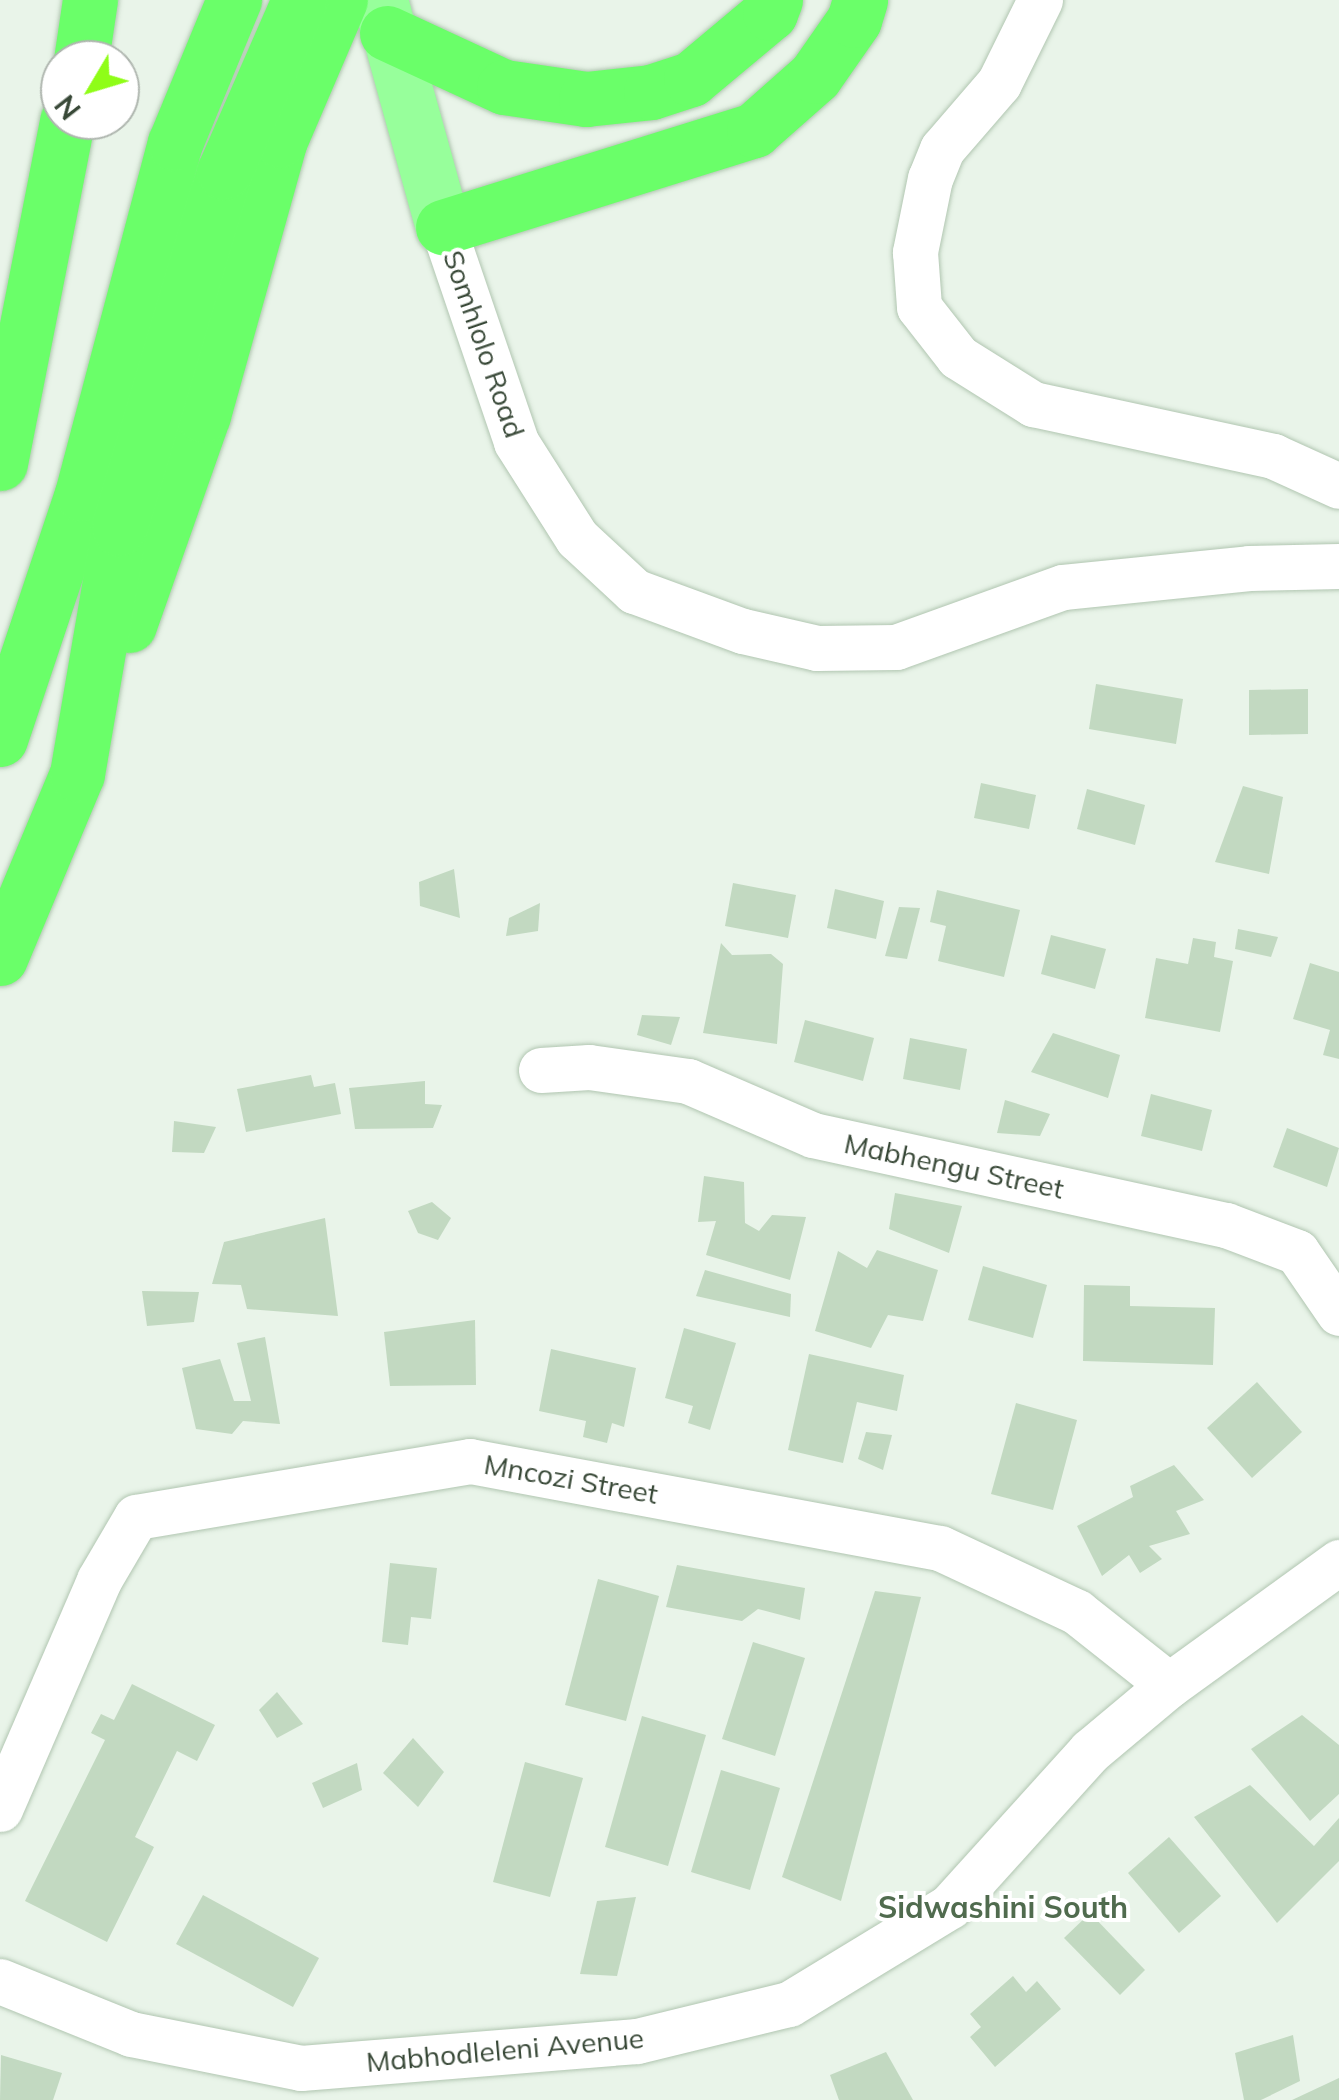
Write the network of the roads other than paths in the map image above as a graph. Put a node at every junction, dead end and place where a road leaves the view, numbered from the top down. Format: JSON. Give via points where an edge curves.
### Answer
{"nodes":[{"id":1,"x":90,"y":0,"type":"edge"},
{"id":2,"x":234,"y":0,"type":"edge"},
{"id":3,"x":298,"y":0,"type":"edge"},
{"id":4,"x":340,"y":0,"type":"edge"},
{"id":5,"x":774,"y":0,"type":"edge"},
{"id":6,"x":860,"y":0,"type":"edge"},
{"id":7,"x":1040,"y":0,"type":"edge"},
{"id":8,"x":383,"y":16,"type":"edge"},
{"id":9,"x":83,"y":40,"type":"edge"},
{"id":10,"x":62,"y":140,"type":"edge"},
{"id":11,"x":443,"y":227,"type":"junction"},
{"id":12,"x":0,"y":463,"type":"edge"},
{"id":13,"x":1339,"y":486,"type":"edge"},
{"id":14,"x":1339,"y":566,"type":"edge"},
{"id":15,"x":0,"y":740,"type":"edge"},
{"id":16,"x":77,"y":774,"type":"junction"},
{"id":17,"x":0,"y":958,"type":"edge"},
{"id":18,"x":541,"y":1070,"type":"dead end"},
{"id":19,"x":1339,"y":1313,"type":"edge"},
{"id":20,"x":1339,"y":1562,"type":"edge"},
{"id":21,"x":1169,"y":1685,"type":"junction"},
{"id":22,"x":0,"y":1808,"type":"edge"},
{"id":23,"x":0,"y":1981,"type":"edge"}],
"edges":[{"from":1,"to":9,"type":"highway"},
{"from":2,"to":15,"type":"highway","via":[[175,143],[82,494]]},
{"from":3,"to":16,"type":"highway","via":[[224,172],[120,528]]},
{"from":4,"to":16,"type":"highway","via":[[280,140],[203,415]]},
{"from":5,"to":8,"type":"highway","via":[[770,12],[691,78],[652,92],[586,100],[504,87]]},
{"from":6,"to":11,"type":"highway","via":[[816,76],[754,130]]},
{"from":7,"to":13,"type":"street","via":[[999,83],[942,149],[930,178],[914,252],[919,307],[958,357],[1033,404],[1273,456]]},
{"from":8,"to":11,"type":"main road","name":"Somhlolo Road"},
{"from":10,"to":12,"type":"highway"},
{"from":11,"to":14,"type":"street","name":"Somhlolo Road","via":[[516,442],[577,538],[634,591],[743,631],[817,648],[896,648],[1064,587]]},
{"from":16,"to":17,"type":"highway"},
{"from":18,"to":19,"type":"street","name":"Mabhengu Street","via":[[589,1067],[688,1082],[813,1136],[1226,1225],[1297,1252]]},
{"from":20,"to":21,"type":"street","name":"Mabhodleleni Avenue"},
{"from":21,"to":22,"type":"street","name":"Mncozi Street","via":[[1077,1612],[940,1548],[470,1461],[136,1517],[99,1580]]},
{"from":21,"to":23,"type":"street","name":"Mabhodleleni Avenue","via":[[1090,1751],[950,1906],[773,2008],[636,2041],[301,2068],[131,2034]]}]}
